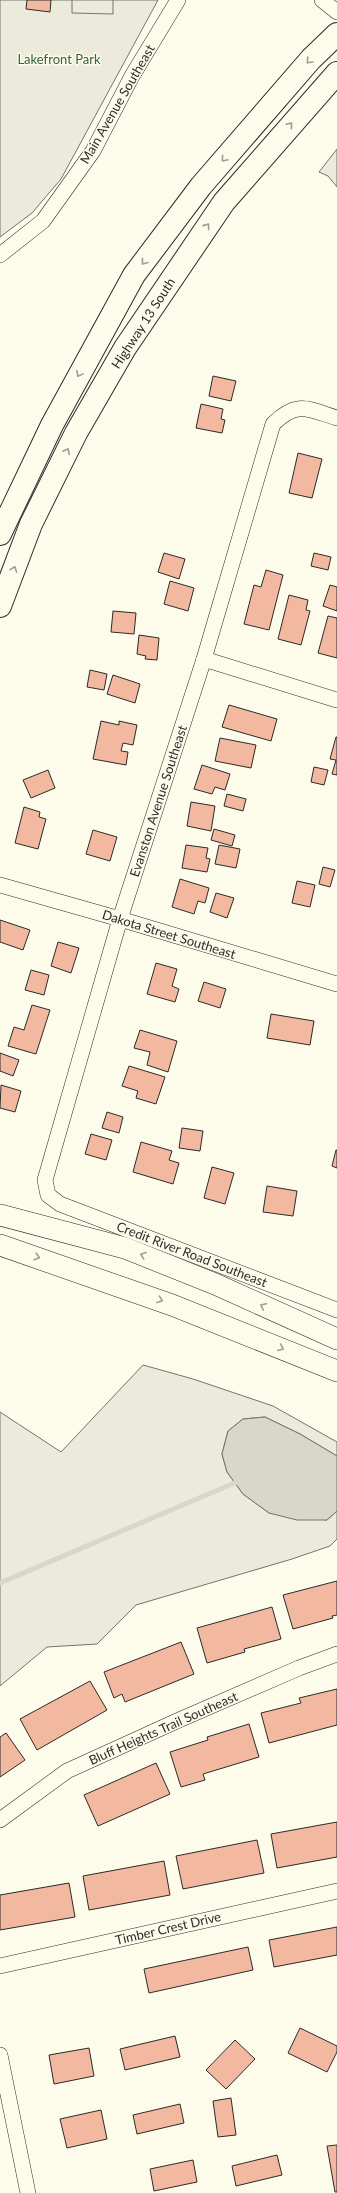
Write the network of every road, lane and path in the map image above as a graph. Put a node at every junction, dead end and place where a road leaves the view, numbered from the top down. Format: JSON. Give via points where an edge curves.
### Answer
{"nodes":[{"id":1,"x":178,"y":0,"type":"edge"},
{"id":2,"x":322,"y":0,"type":"edge"},
{"id":3,"x":337,"y":12,"type":"edge"},
{"id":4,"x":337,"y":34,"type":"edge"},
{"id":5,"x":337,"y":73,"type":"edge"},
{"id":6,"x":0,"y":255,"type":"edge"},
{"id":7,"x":337,"y":418,"type":"edge"},
{"id":8,"x":0,"y":534,"type":"edge"},
{"id":9,"x":0,"y":606,"type":"edge"},
{"id":10,"x":204,"y":659,"type":"junction"},
{"id":11,"x":337,"y":700,"type":"edge"},
{"id":12,"x":0,"y":885,"type":"edge"},
{"id":13,"x":120,"y":919,"type":"junction"},
{"id":14,"x":337,"y":984,"type":"edge"},
{"id":15,"x":48,"y":1195,"type":"joint"},
{"id":16,"x":0,"y":1215,"type":"edge"},
{"id":17,"x":0,"y":1245,"type":"edge"},
{"id":18,"x":337,"y":1310,"type":"edge"},
{"id":19,"x":337,"y":1339,"type":"edge"},
{"id":20,"x":337,"y":1371,"type":"edge"},
{"id":21,"x":337,"y":1654,"type":"edge"},
{"id":22,"x":0,"y":1820,"type":"edge"},
{"id":23,"x":337,"y":1891,"type":"edge"},
{"id":24,"x":0,"y":1966,"type":"edge"},
{"id":25,"x":0,"y":2055,"type":"edge"},
{"id":26,"x":28,"y":2193,"type":"edge"}],
"edges":[{"from":1,"to":6,"type":"street","name":"Main Avenue Southeast","via":[[132,76],[93,151],[43,221]]},
{"from":2,"to":3,"type":"street"},
{"from":4,"to":8,"type":"main road","one_way":true,"via":[[311,59],[201,186],[134,275],[52,425]]},
{"from":9,"to":5,"type":"main road","name":"Highway 13 South","one_way":true,"via":[[31,524],[76,433],[125,348],[224,202]]},
{"from":7,"to":10,"type":"street","name":"Evanston Avenue Southeast","via":[[302,408],[285,412],[273,424]]},
{"from":10,"to":11,"type":"street"},
{"from":10,"to":13,"type":"street","name":"Evanston Avenue Southeast"},
{"from":12,"to":13,"type":"street","name":"Dakota Street Southeast"},
{"from":13,"to":14,"type":"street","name":"Dakota Street Southeast"},
{"from":13,"to":15,"type":"street","name":"Evanston Avenue Southeast","via":[[45,1180]]},
{"from":15,"to":18,"type":"street","name":"Credit River Road Southeast","via":[[60,1204]]},
{"from":19,"to":16,"type":"main road","one_way":true,"via":[[215,1284],[125,1248]]},
{"from":17,"to":20,"type":"main road","one_way":true,"via":[[172,1305]]},
{"from":21,"to":22,"type":"street","name":"Bluff Heights Trail Southeast","via":[[299,1668],[67,1771]]},
{"from":23,"to":24,"type":"street","name":"Timber Crest Drive"},
{"from":25,"to":26,"type":"street"}]}
